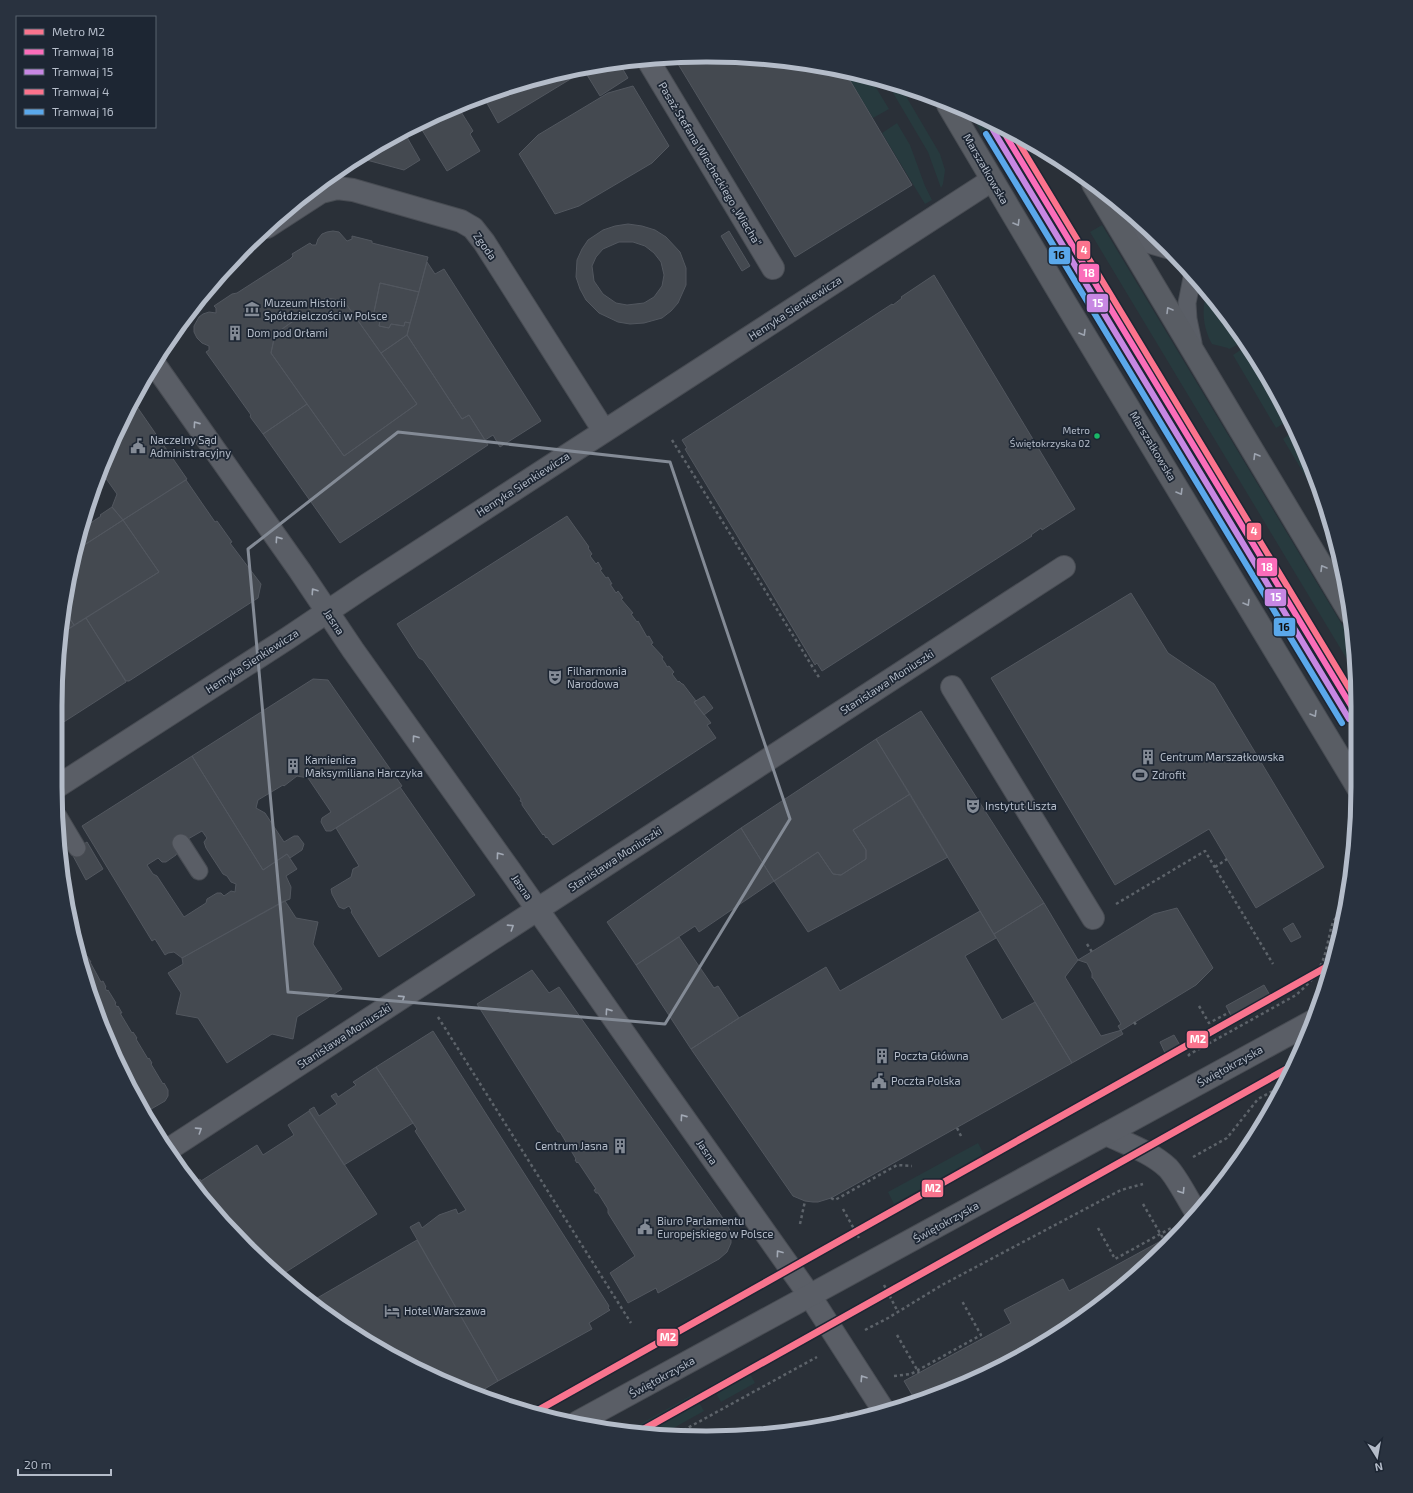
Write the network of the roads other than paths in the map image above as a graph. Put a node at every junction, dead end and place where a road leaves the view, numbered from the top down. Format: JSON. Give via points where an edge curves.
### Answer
{"nodes":[{"id":1,"x":651,"y":65,"type":"edge"},
{"id":2,"x":952,"y":111,"type":"edge"},
{"id":3,"x":992,"y":180,"type":"junction"},
{"id":4,"x":1101,"y":197,"type":"edge"},
{"id":5,"x":306,"y":202,"type":"edge"},
{"id":6,"x":1120,"y":227,"type":"junction"},
{"id":7,"x":1158,"y":247,"type":"edge"},
{"id":8,"x":773,"y":268,"type":"dead end"},
{"id":9,"x":1191,"y":282,"type":"edge"},
{"id":10,"x":1196,"y":355,"type":"junction"},
{"id":11,"x":158,"y":369,"type":"edge"},
{"id":12,"x":604,"y":431,"type":"junction"},
{"id":13,"x":1064,"y":567,"type":"dead end"},
{"id":14,"x":1342,"y":599,"type":"edge"},
{"id":15,"x":327,"y":612,"type":"junction"},
{"id":16,"x":952,"y":687,"type":"dead end"},
{"id":17,"x":1351,"y":776,"type":"edge"},
{"id":18,"x":62,"y":783,"type":"edge"},
{"id":19,"x":63,"y":824,"type":"edge"},
{"id":20,"x":182,"y":843,"type":"dead end"},
{"id":21,"x":77,"y":848,"type":"dead end"},
{"id":22,"x":199,"y":870,"type":"dead end"},
{"id":23,"x":538,"y":910,"type":"junction"},
{"id":24,"x":1093,"y":918,"type":"dead end"},
{"id":25,"x":1305,"y":1025,"type":"edge"},
{"id":26,"x":1106,"y":1134,"type":"junction"},
{"id":27,"x":172,"y":1147,"type":"edge"},
{"id":28,"x":1193,"y":1208,"type":"edge"},
{"id":29,"x":810,"y":1296,"type":"junction"},
{"id":30,"x":881,"y":1407,"type":"edge"},
{"id":31,"x":583,"y":1419,"type":"edge"}],
"edges":[{"from":1,"to":8,"type":"street","name":"Pasaż Stefana Wiecheckiego „Wiecha”"},
{"from":2,"to":3,"type":"main road","name":"Marszałkowska"},
{"from":3,"to":12,"type":"street","name":"Henryka Sienkiewicza"},
{"from":3,"to":17,"type":"main road","name":"Marszałkowska","one_way":true},
{"from":4,"to":6,"type":"main road"},
{"from":5,"to":12,"type":"street","name":"Zgoda","via":[[321,192],[337,188],[353,190],[455,219],[473,228]]},
{"from":6,"to":7,"type":"lane","via":[[1144,243]]},
{"from":10,"to":6,"type":"main road","one_way":true},
{"from":9,"to":10,"type":"lane","via":[[1187,303],[1188,319]]},
{"from":14,"to":10,"type":"main road","one_way":true},
{"from":15,"to":11,"type":"street","name":"Jasna","one_way":true},
{"from":12,"to":15,"type":"street","name":"Henryka Sienkiewicza"},
{"from":13,"to":23,"type":"street","name":"Stanisława Moniuszki"},
{"from":15,"to":18,"type":"street","name":"Henryka Sienkiewicza"},
{"from":23,"to":15,"type":"street","name":"Jasna","one_way":true},
{"from":16,"to":24,"type":"street"},
{"from":19,"to":21,"type":"lane"},
{"from":20,"to":22,"type":"lane"},
{"from":27,"to":23,"type":"street","name":"Stanisława Moniuszki","one_way":true},
{"from":29,"to":23,"type":"street","name":"Jasna","one_way":true},
{"from":25,"to":26,"type":"street","name":"Świętokrzyska"},
{"from":26,"to":28,"type":"street","one_way":true,"via":[[1161,1162]]},
{"from":26,"to":29,"type":"street","name":"Świętokrzyska"},
{"from":30,"to":29,"type":"street","name":"Jasna","one_way":true},
{"from":29,"to":31,"type":"street","name":"Świętokrzyska"}]}
